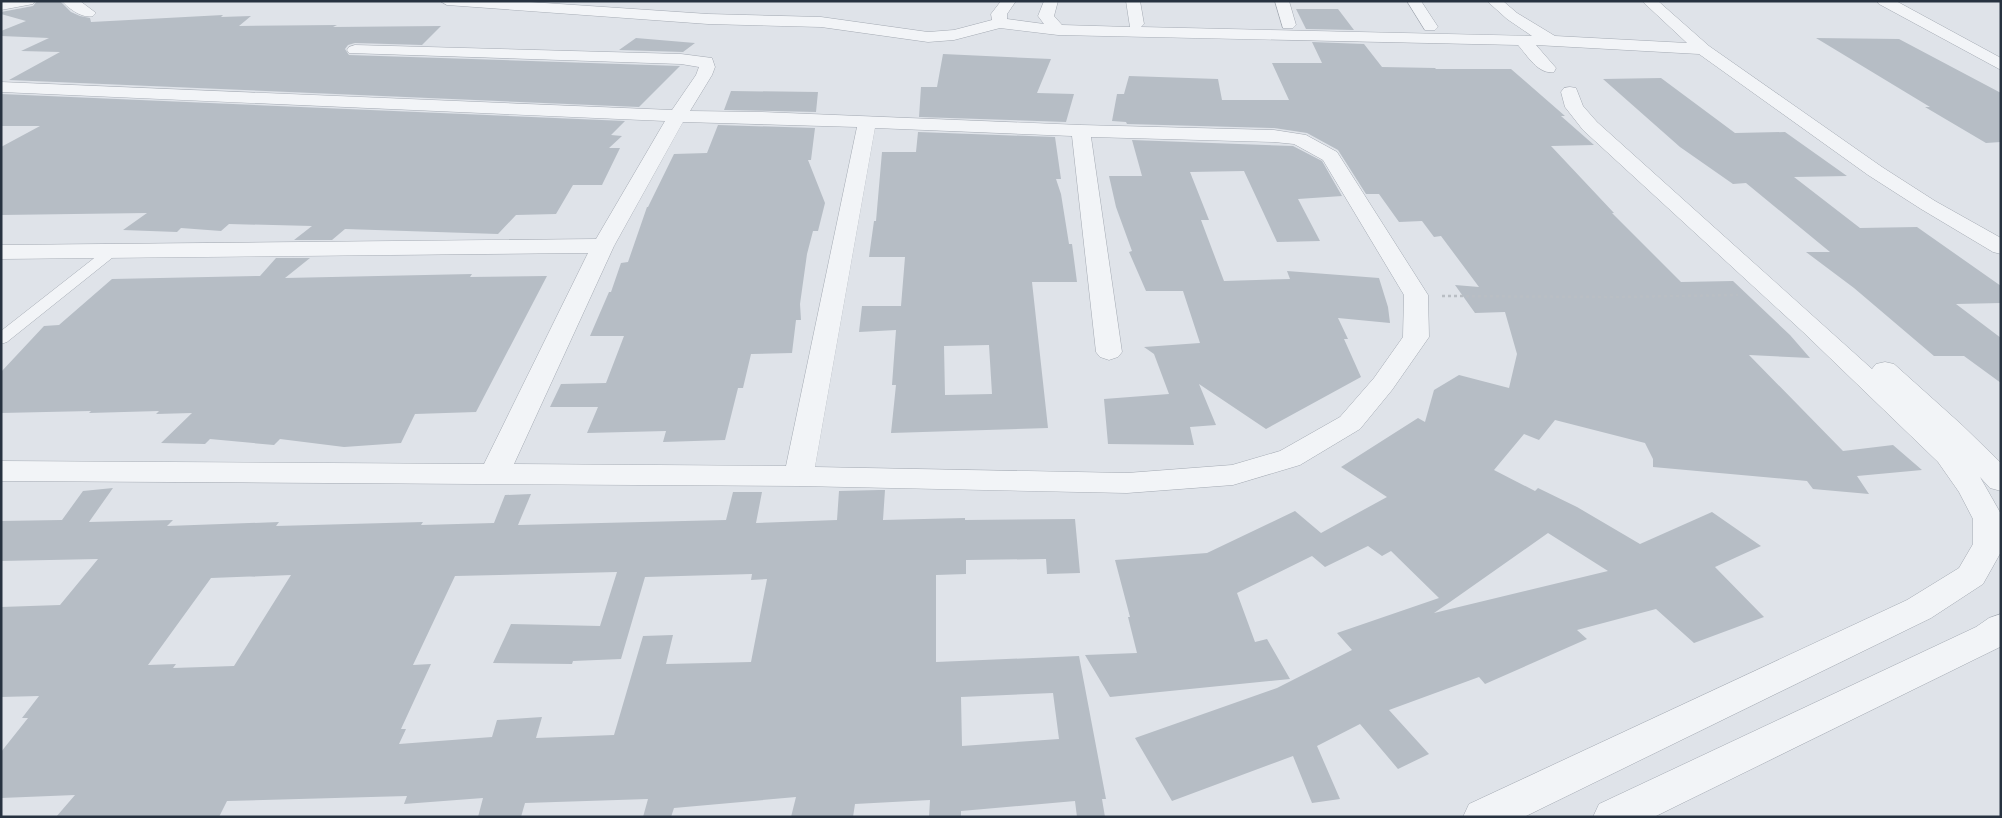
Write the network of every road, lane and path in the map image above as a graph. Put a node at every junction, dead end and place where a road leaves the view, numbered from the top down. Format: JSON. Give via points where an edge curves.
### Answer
{"nodes":[{"id":1,"x":28,"y":1,"type":"edge"},
{"id":2,"x":69,"y":1,"type":"edge"},
{"id":3,"x":447,"y":1,"type":"edge"},
{"id":4,"x":1009,"y":1,"type":"edge"},
{"id":5,"x":1051,"y":1,"type":"edge"},
{"id":6,"x":1133,"y":1,"type":"edge"},
{"id":7,"x":1282,"y":1,"type":"edge"},
{"id":8,"x":1414,"y":1,"type":"edge"},
{"id":9,"x":1494,"y":1,"type":"edge"},
{"id":10,"x":1649,"y":1,"type":"edge"},
{"id":11,"x":1884,"y":1,"type":"edge"},
{"id":12,"x":1,"y":6,"type":"edge"},
{"id":13,"x":88,"y":13,"type":"dead end"},
{"id":14,"x":1000,"y":23,"type":"junction"},
{"id":15,"x":1136,"y":24,"type":"dead end"},
{"id":16,"x":1288,"y":25,"type":"dead end"},
{"id":17,"x":1430,"y":27,"type":"dead end"},
{"id":18,"x":1058,"y":30,"type":"junction"},
{"id":19,"x":1523,"y":41,"type":"junction"},
{"id":20,"x":1551,"y":41,"type":"junction"},
{"id":21,"x":1703,"y":49,"type":"junction"},
{"id":22,"x":356,"y":50,"type":"dead end"},
{"id":23,"x":2001,"y":65,"type":"edge"},
{"id":24,"x":1558,"y":79,"type":"junction"},
{"id":25,"x":1,"y":87,"type":"edge"},
{"id":26,"x":677,"y":116,"type":"junction"},
{"id":27,"x":867,"y":122,"type":"junction"},
{"id":28,"x":1081,"y":131,"type":"junction"},
{"id":29,"x":603,"y":246,"type":"junction"},
{"id":30,"x":2001,"y":247,"type":"edge"},
{"id":31,"x":112,"y":251,"type":"junction"},
{"id":32,"x":1,"y":252,"type":"edge"},
{"id":33,"x":1775,"y":292,"type":"junction"},
{"id":34,"x":1800,"y":292,"type":"junction"},
{"id":35,"x":1416,"y":295,"type":"junction"},
{"id":36,"x":1,"y":339,"type":"edge"},
{"id":37,"x":1109,"y":352,"type":"dead end"},
{"id":38,"x":1,"y":471,"type":"edge"},
{"id":39,"x":494,"y":474,"type":"junction"},
{"id":40,"x":799,"y":476,"type":"junction"},
{"id":41,"x":2001,"y":481,"type":"edge"},
{"id":42,"x":2001,"y":627,"type":"edge"},
{"id":43,"x":1483,"y":817,"type":"edge"},
{"id":44,"x":1614,"y":817,"type":"edge"}],
"edges":[{"from":1,"to":12,"type":"street"},
{"from":2,"to":13,"type":"street"},
{"from":3,"to":14,"type":"street","via":[[653,16],[821,22],[928,36],[954,35]]},
{"from":4,"to":14,"type":"street","via":[[999,14]]},
{"from":5,"to":18,"type":"street","via":[[1046,16]]},
{"from":6,"to":15,"type":"street"},
{"from":7,"to":16,"type":"street"},
{"from":8,"to":17,"type":"street"},
{"from":9,"to":20,"type":"street"},
{"from":10,"to":21,"type":"street"},
{"from":11,"to":23,"type":"street"},
{"from":14,"to":18,"type":"street"},
{"from":18,"to":19,"type":"street"},
{"from":19,"to":20,"type":"street"},
{"from":19,"to":24,"type":"street"},
{"from":20,"to":21,"type":"street"},
{"from":21,"to":30,"type":"street","via":[[1875,171]]},
{"from":22,"to":26,"type":"street","via":[[671,58],[706,62],[704,75]]},
{"from":24,"to":33,"type":"street","via":[[1574,107],[1590,126]]},
{"from":24,"to":34,"type":"street","via":[[1596,107]]},
{"from":25,"to":26,"type":"street"},
{"from":26,"to":27,"type":"street"},
{"from":26,"to":29,"type":"street"},
{"from":27,"to":28,"type":"street"},
{"from":27,"to":40,"type":"street"},
{"from":28,"to":35,"type":"street","via":[[1299,139],[1330,156]]},
{"from":28,"to":37,"type":"street"},
{"from":29,"to":31,"type":"street"},
{"from":29,"to":39,"type":"street"},
{"from":31,"to":32,"type":"street"},
{"from":31,"to":36,"type":"lane"},
{"from":33,"to":34,"type":"street"},
{"from":33,"to":35,"type":"path","via":[[1617,297]]},
{"from":33,"to":43,"type":"street","via":[[1948,455],[1973,489],[1988,519],[1989,544],[1972,576],[1919,609]]},
{"from":34,"to":41,"type":"street","via":[[1952,431]]},
{"from":35,"to":40,"type":"street","via":[[1416,336],[1383,384],[1350,423],[1290,458],[1233,474],[1128,483]]},
{"from":38,"to":39,"type":"street"},
{"from":39,"to":40,"type":"street"},
{"from":42,"to":44,"type":"street","via":[[1988,637]]}]}
